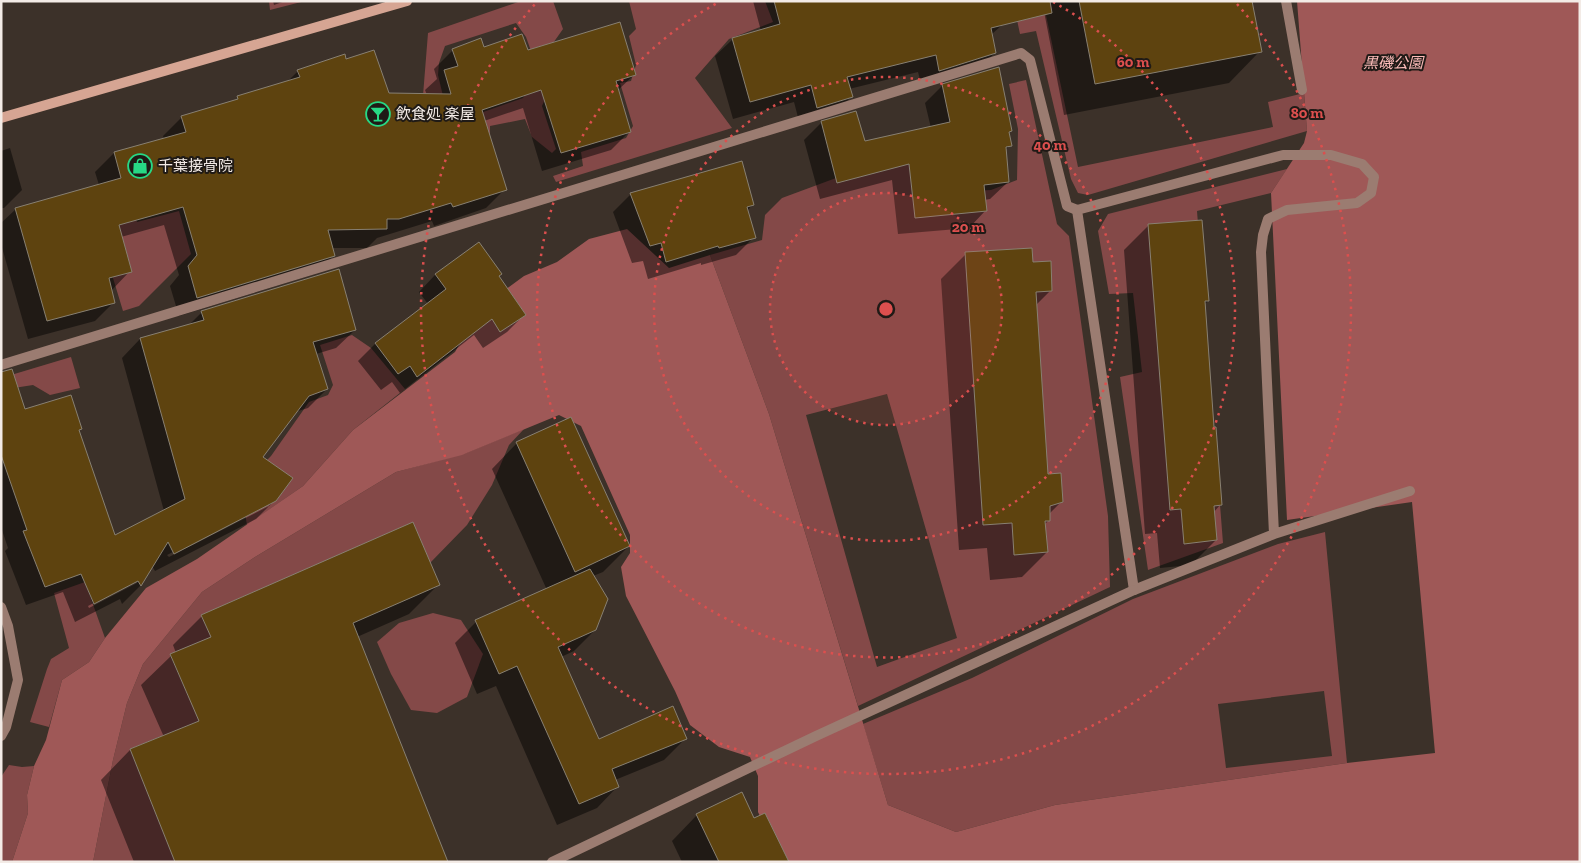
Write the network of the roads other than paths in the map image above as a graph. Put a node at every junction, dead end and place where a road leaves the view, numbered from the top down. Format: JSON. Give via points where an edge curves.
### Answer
{"nodes":[{"id":1,"x":407,"y":1,"type":"edge"},
{"id":2,"x":1286,"y":1,"type":"edge"},
{"id":3,"x":1302,"y":90,"type":"dead end"},
{"id":4,"x":1,"y":118,"type":"edge"},
{"id":5,"x":1077,"y":210,"type":"junction"},
{"id":6,"x":1,"y":366,"type":"edge"},
{"id":7,"x":1410,"y":491,"type":"dead end"},
{"id":8,"x":1274,"y":534,"type":"junction"},
{"id":9,"x":1134,"y":590,"type":"junction"},
{"id":10,"x":1,"y":607,"type":"edge"},
{"id":11,"x":1,"y":736,"type":"edge"},
{"id":12,"x":552,"y":862,"type":"edge"}],
"edges":[{"from":1,"to":4,"type":"street"},
{"from":2,"to":3,"type":"street"},
{"from":5,"to":6,"type":"street","via":[[1067,206],[1030,60],[1021,53]]},
{"from":5,"to":8,"type":"street","via":[[1283,156],[1331,155],[1362,164],[1374,177],[1371,193],[1357,203],[1287,210],[1268,219],[1263,235],[1261,252]]},
{"from":5,"to":9,"type":"street"},
{"from":7,"to":8,"type":"street"},
{"from":8,"to":9,"type":"street"},
{"from":9,"to":12,"type":"street"},
{"from":10,"to":11,"type":"street","via":[[8,626],[18,680]]}]}
